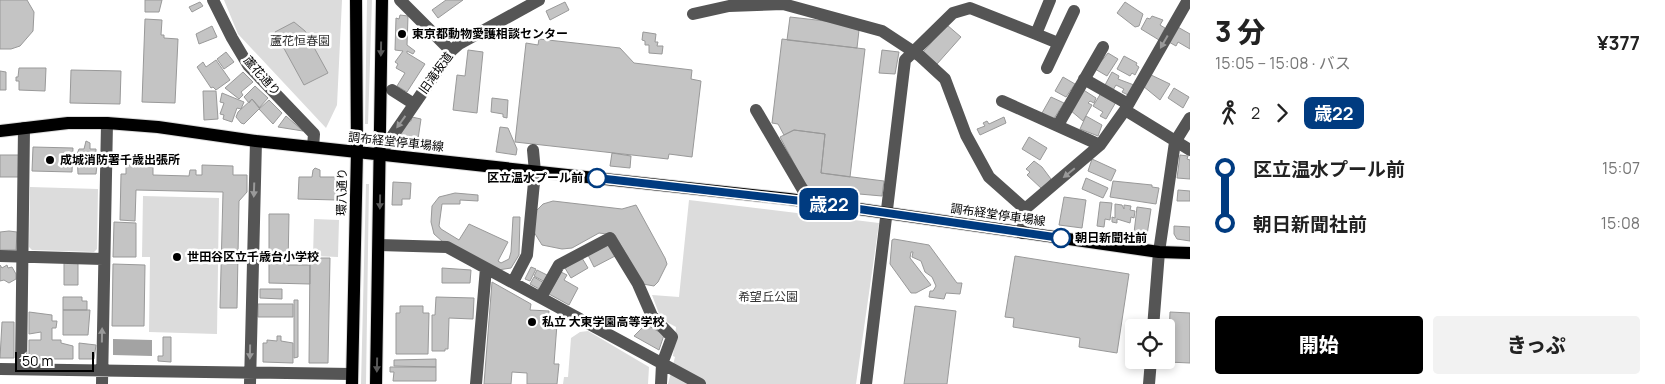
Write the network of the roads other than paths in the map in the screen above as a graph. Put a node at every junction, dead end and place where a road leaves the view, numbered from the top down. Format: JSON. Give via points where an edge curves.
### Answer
{"nodes":[{"id":1,"x":212,"y":0,"type":"edge"},
{"id":2,"x":356,"y":0,"type":"edge"},
{"id":3,"x":382,"y":0,"type":"edge"},
{"id":4,"x":400,"y":0,"type":"edge"},
{"id":5,"x":539,"y":0,"type":"edge"},
{"id":6,"x":1050,"y":0,"type":"edge"},
{"id":7,"x":1188,"y":0,"type":"edge"},
{"id":8,"x":783,"y":2,"type":"edge"},
{"id":9,"x":970,"y":4,"type":"edge"},
{"id":10,"x":1074,"y":11,"type":"dead end"},
{"id":11,"x":693,"y":14,"type":"dead end"},
{"id":12,"x":1036,"y":34,"type":"junction"},
{"id":13,"x":1058,"y":43,"type":"junction"},
{"id":14,"x":1103,"y":47,"type":"dead end"},
{"id":15,"x":451,"y":51,"type":"junction"},
{"id":16,"x":913,"y":52,"type":"junction"},
{"id":17,"x":1047,"y":68,"type":"dead end"},
{"id":18,"x":1084,"y":79,"type":"junction"},
{"id":19,"x":392,"y":90,"type":"dead end"},
{"id":20,"x":1002,"y":100,"type":"dead end"},
{"id":21,"x":414,"y":104,"type":"junction"},
{"id":22,"x":1127,"y":107,"type":"junction"},
{"id":23,"x":756,"y":110,"type":"dead end"},
{"id":24,"x":1190,"y":118,"type":"edge"},
{"id":25,"x":107,"y":122,"type":"junction"},
{"id":26,"x":1058,"y":125,"type":"junction"},
{"id":27,"x":24,"y":128,"type":"junction"},
{"id":28,"x":0,"y":131,"type":"edge"},
{"id":29,"x":256,"y":141,"type":"junction"},
{"id":30,"x":1175,"y":142,"type":"junction"},
{"id":31,"x":1100,"y":146,"type":"junction"},
{"id":32,"x":313,"y":147,"type":"junction"},
{"id":33,"x":533,"y":150,"type":"dead end"},
{"id":34,"x":1190,"y":150,"type":"edge"},
{"id":35,"x":357,"y":151,"type":"junction"},
{"id":36,"x":380,"y":154,"type":"junction"},
{"id":37,"x":535,"y":172,"type":"junction"},
{"id":38,"x":806,"y":201,"type":"junction"},
{"id":39,"x":1025,"y":209,"type":"junction"},
{"id":40,"x":888,"y":212,"type":"junction"},
{"id":41,"x":1022,"y":233,"type":"junction"},
{"id":42,"x":379,"y":245,"type":"junction"},
{"id":43,"x":1159,"y":252,"type":"junction"},
{"id":44,"x":1190,"y":253,"type":"edge"},
{"id":45,"x":0,"y":256,"type":"edge"},
{"id":46,"x":22,"y":256,"type":"junction"},
{"id":47,"x":104,"y":259,"type":"junction"},
{"id":48,"x":486,"y":268,"type":"junction"},
{"id":49,"x":513,"y":282,"type":"junction"},
{"id":50,"x":542,"y":297,"type":"junction"},
{"id":51,"x":1154,"y":319,"type":"edge"},
{"id":52,"x":662,"y":364,"type":"junction"},
{"id":53,"x":0,"y":369,"type":"edge"},
{"id":54,"x":1150,"y":369,"type":"edge"},
{"id":55,"x":21,"y":370,"type":"junction"},
{"id":56,"x":102,"y":370,"type":"junction"},
{"id":57,"x":250,"y":378,"type":"edge"},
{"id":58,"x":352,"y":379,"type":"edge"},
{"id":59,"x":102,"y":384,"type":"edge"},
{"id":60,"x":376,"y":384,"type":"edge"},
{"id":61,"x":476,"y":384,"type":"edge"},
{"id":62,"x":661,"y":384,"type":"edge"},
{"id":63,"x":700,"y":384,"type":"edge"},
{"id":64,"x":866,"y":384,"type":"edge"},
{"id":65,"x":1149,"y":384,"type":"edge"}],
"edges":[{"from":1,"to":32,"type":"street","name":"蘆花通り","via":[[248,65],[314,134]]},
{"from":2,"to":35,"type":"main road","name":"環八通り"},
{"from":3,"to":36,"type":"main road","one_way":true},
{"from":4,"to":15,"type":"street"},
{"from":5,"to":15,"type":"street","name":"旧滝坂道"},
{"from":6,"to":12,"type":"street"},
{"from":7,"to":22,"type":"street","one_way":true},
{"from":8,"to":11,"type":"street","via":[[729,6]]},
{"from":8,"to":16,"type":"street","via":[[882,31]]},
{"from":9,"to":12,"type":"street"},
{"from":9,"to":16,"type":"street","via":[[953,13]]},
{"from":10,"to":13,"type":"street"},
{"from":12,"to":13,"type":"street"},
{"from":13,"to":17,"type":"street"},
{"from":14,"to":18,"type":"street"},
{"from":15,"to":21,"type":"street","name":"旧滝坂道"},
{"from":16,"to":39,"type":"street","via":[[945,80],[966,136],[989,177]]},
{"from":16,"to":40,"type":"street","via":[[905,60]]},
{"from":18,"to":22,"type":"street"},
{"from":18,"to":26,"type":"street"},
{"from":19,"to":21,"type":"street"},
{"from":20,"to":26,"type":"street"},
{"from":21,"to":36,"type":"street","name":"旧滝坂道","one_way":true},
{"from":22,"to":30,"type":"street"},
{"from":22,"to":31,"type":"street"},
{"from":23,"to":38,"type":"street"},
{"from":24,"to":30,"type":"street"},
{"from":25,"to":27,"type":"main road","name":"調布経堂停車場線"},
{"from":25,"to":29,"type":"main road","name":"調布経堂停車場線"},
{"from":25,"to":47,"type":"street"},
{"from":26,"to":31,"type":"street"},
{"from":27,"to":28,"type":"main road","name":"調布経堂停車場線"},
{"from":27,"to":46,"type":"street"},
{"from":29,"to":32,"type":"main road","name":"調布経堂停車場線"},
{"from":29,"to":57,"type":"street","one_way":true},
{"from":30,"to":34,"type":"street"},
{"from":30,"to":43,"type":"street"},
{"from":31,"to":39,"type":"street","one_way":true},
{"from":32,"to":35,"type":"main road","name":"調布経堂停車場線"},
{"from":33,"to":37,"type":"street"},
{"from":35,"to":36,"type":"main road","name":"調布経堂停車場線"},
{"from":35,"to":58,"type":"main road","name":"環八通り"},
{"from":36,"to":37,"type":"main road","name":"調布経堂停車場線"},
{"from":36,"to":42,"type":"main road","one_way":true},
{"from":37,"to":38,"type":"main road","name":"調布経堂停車場線"},
{"from":37,"to":49,"type":"street","via":[[527,255]]},
{"from":38,"to":40,"type":"main road","name":"調布経堂停車場線"},
{"from":39,"to":41,"type":"street"},
{"from":40,"to":41,"type":"main road","name":"調布経堂停車場線"},
{"from":40,"to":64,"type":"street"},
{"from":41,"to":43,"type":"main road","name":"調布経堂停車場線"},
{"from":42,"to":48,"type":"street","via":[[447,247]]},
{"from":42,"to":60,"type":"main road","one_way":true},
{"from":43,"to":44,"type":"main road","name":"調布経堂停車場線"},
{"from":43,"to":51,"type":"street"},
{"from":45,"to":46,"type":"street"},
{"from":46,"to":47,"type":"street"},
{"from":46,"to":55,"type":"street"},
{"from":56,"to":47,"type":"street","one_way":true},
{"from":48,"to":49,"type":"street"},
{"from":48,"to":61,"type":"street"},
{"from":49,"to":50,"type":"street"},
{"from":50,"to":52,"type":"street"},
{"from":50,"to":52,"type":"street","via":[[559,265],[610,238],[638,284],[652,316],[672,337]]},
{"from":52,"to":62,"type":"street"},
{"from":52,"to":63,"type":"street"},
{"from":53,"to":55,"type":"street"},
{"from":54,"to":65,"type":"street"},
{"from":55,"to":56,"type":"street"},
{"from":56,"to":57,"type":"street"},
{"from":56,"to":59,"type":"street"},
{"from":57,"to":58,"type":"street"}]}
